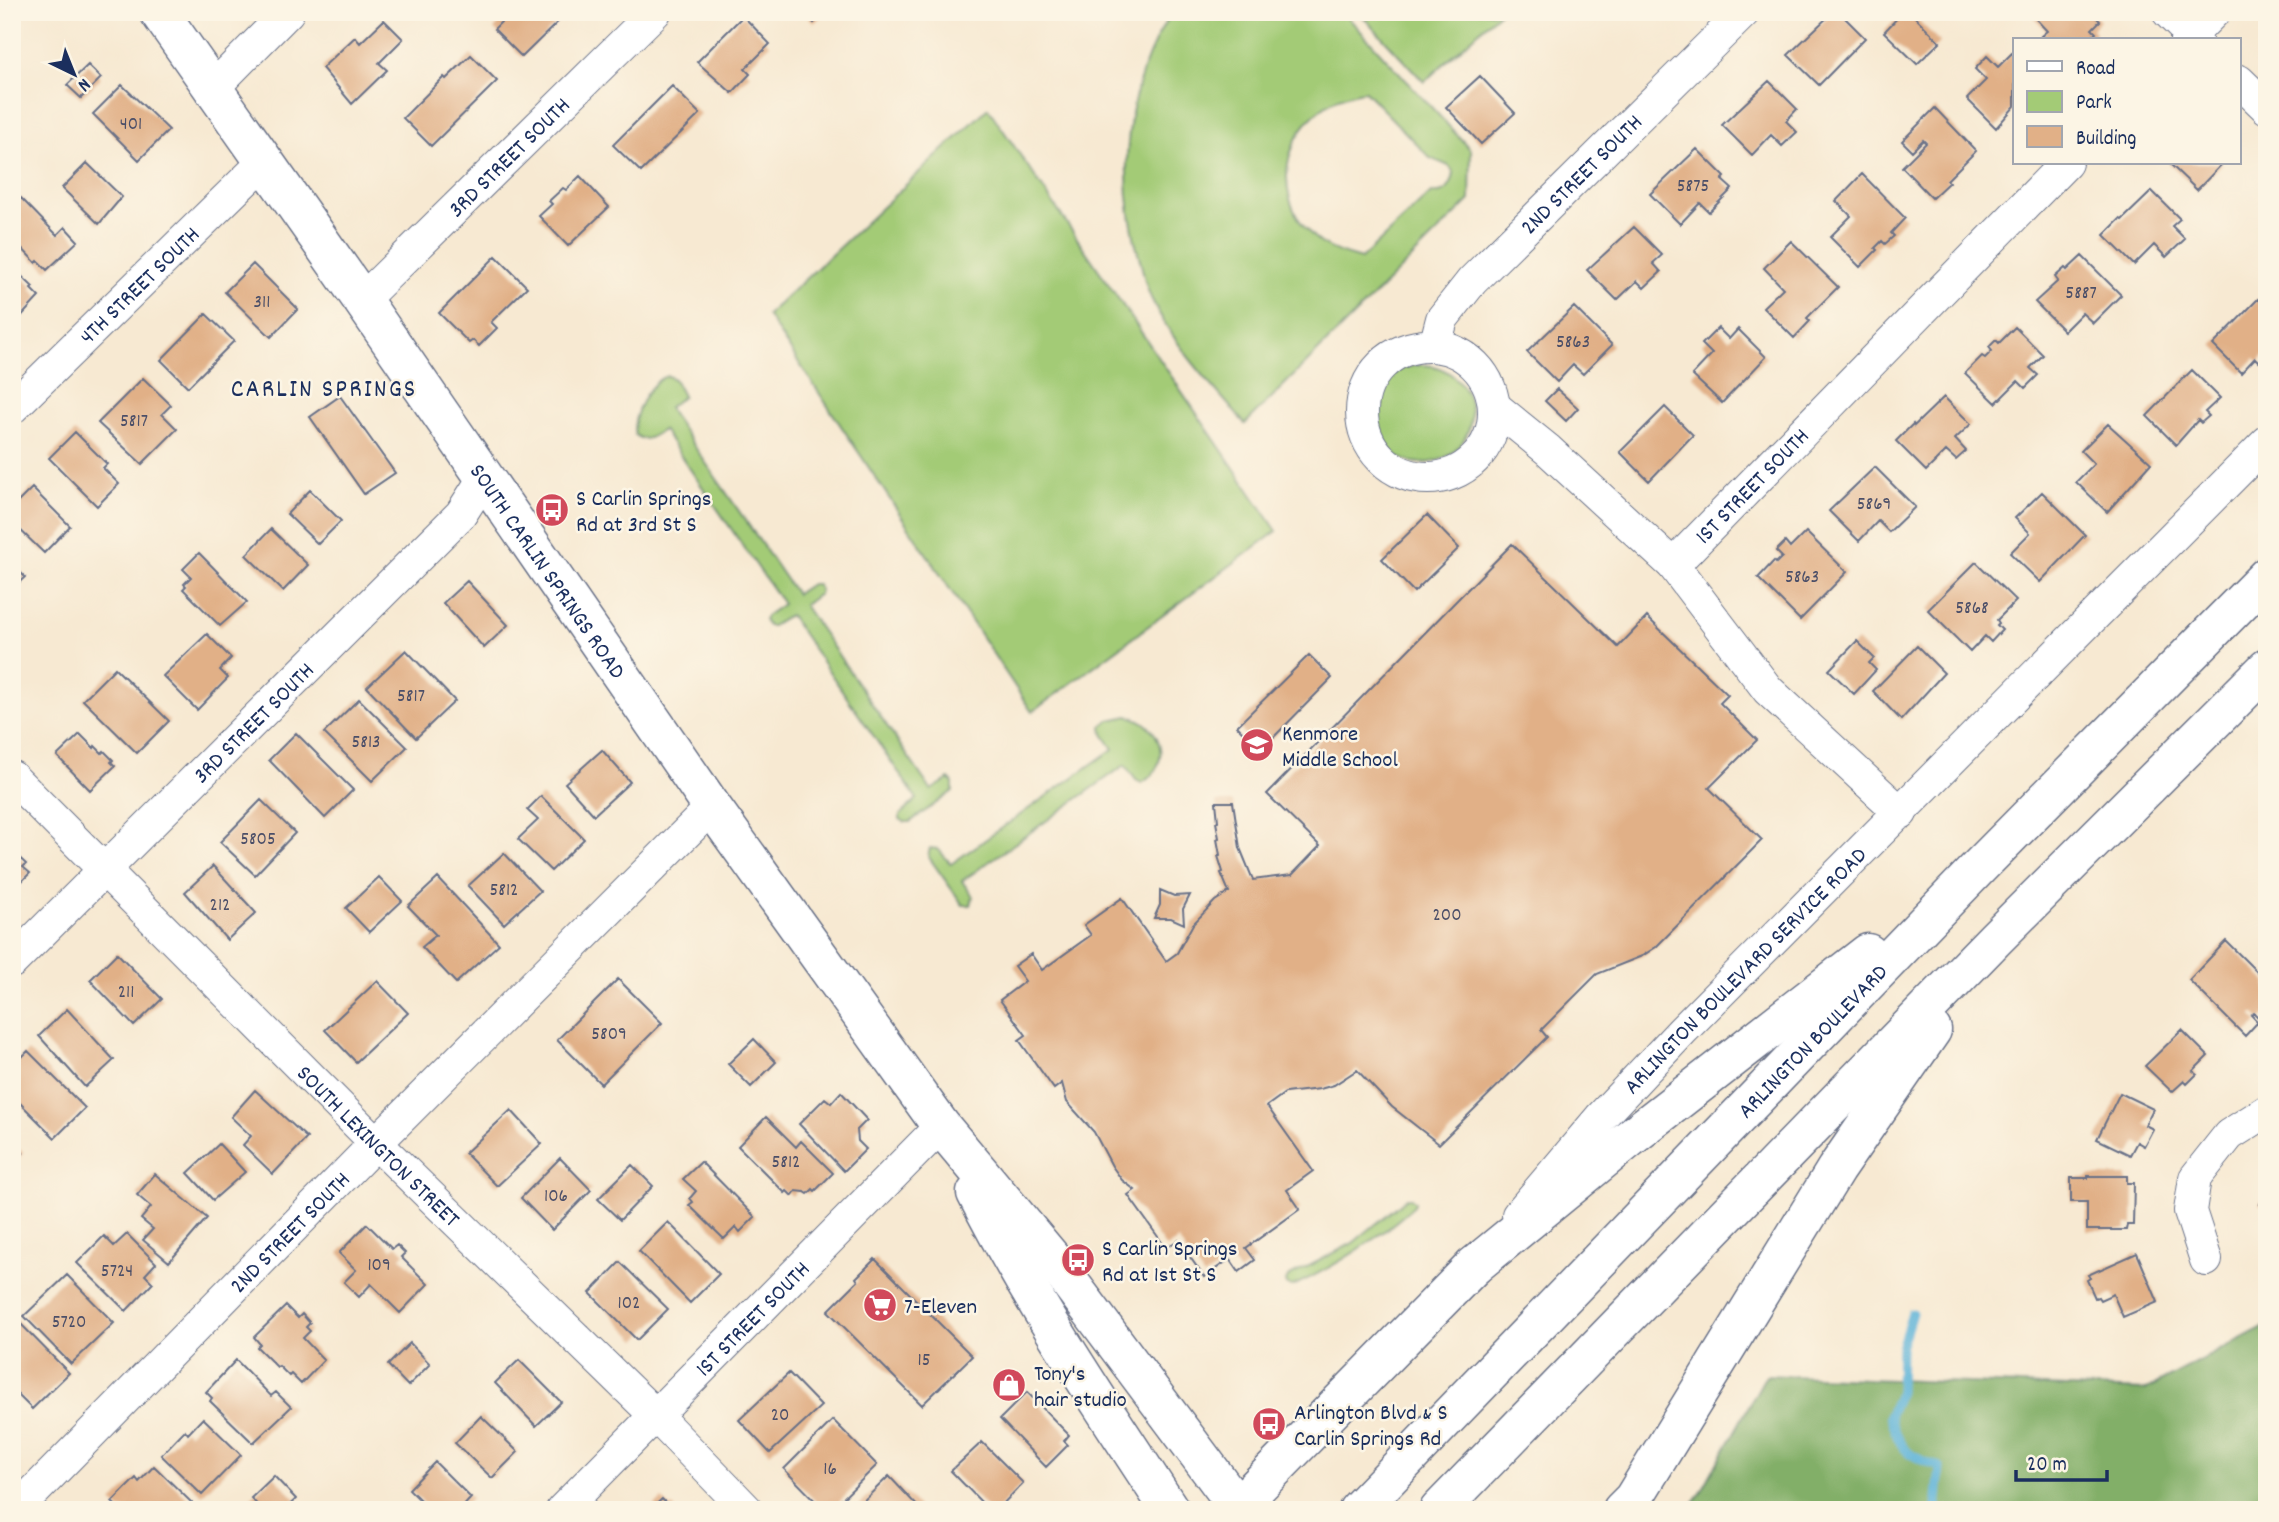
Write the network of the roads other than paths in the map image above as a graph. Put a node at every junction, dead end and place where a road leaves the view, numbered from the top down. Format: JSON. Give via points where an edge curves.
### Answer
{"nodes":[{"id":1,"x":159,"y":12,"type":"edge"},
{"id":2,"x":288,"y":12,"type":"edge"},
{"id":3,"x":655,"y":12,"type":"edge"},
{"id":4,"x":1744,"y":12,"type":"edge"},
{"id":5,"x":2168,"y":12,"type":"edge"},
{"id":6,"x":2214,"y":12,"type":"edge"},
{"id":7,"x":2190,"y":38,"type":"edge"},
{"id":8,"x":2192,"y":38,"type":"edge"},
{"id":9,"x":2240,"y":82,"type":"edge"},
{"id":10,"x":212,"y":89,"type":"junction"},
{"id":11,"x":2267,"y":108,"type":"edge"},
{"id":12,"x":264,"y":162,"type":"junction"},
{"id":13,"x":2065,"y":164,"type":"edge"},
{"id":14,"x":362,"y":300,"type":"junction"},
{"id":15,"x":1435,"y":346,"type":"junction"},
{"id":16,"x":1495,"y":407,"type":"junction"},
{"id":17,"x":12,"y":408,"type":"edge"},
{"id":18,"x":2267,"y":442,"type":"edge"},
{"id":19,"x":484,"y":478,"type":"junction"},
{"id":20,"x":1673,"y":565,"type":"junction"},
{"id":21,"x":2267,"y":576,"type":"edge"},
{"id":22,"x":2267,"y":668,"type":"edge"},
{"id":23,"x":12,"y":777,"type":"edge"},
{"id":24,"x":712,"y":807,"type":"junction"},
{"id":25,"x":1900,"y":813,"type":"junction"},
{"id":26,"x":1978,"y":867,"type":"junction"},
{"id":27,"x":104,"y":869,"type":"junction"},
{"id":28,"x":1995,"y":939,"type":"junction"},
{"id":29,"x":12,"y":962,"type":"edge"},
{"id":30,"x":2267,"y":1111,"type":"edge"},
{"id":31,"x":941,"y":1126,"type":"junction"},
{"id":32,"x":376,"y":1143,"type":"junction"},
{"id":33,"x":2206,"y":1260,"type":"dead end"},
{"id":34,"x":1474,"y":1266,"type":"junction"},
{"id":35,"x":1068,"y":1353,"type":"junction"},
{"id":36,"x":1147,"y":1385,"type":"junction"},
{"id":37,"x":655,"y":1415,"type":"junction"},
{"id":38,"x":1237,"y":1509,"type":"edge"},
{"id":39,"x":16,"y":1510,"type":"edge"},
{"id":40,"x":562,"y":1510,"type":"edge"},
{"id":41,"x":747,"y":1510,"type":"edge"},
{"id":42,"x":1170,"y":1510,"type":"edge"},
{"id":43,"x":1358,"y":1510,"type":"edge"},
{"id":44,"x":1439,"y":1510,"type":"edge"},
{"id":45,"x":1622,"y":1510,"type":"edge"}],
"edges":[{"from":1,"to":10,"type":"main road","name":"SOUTH CARLIN SPRINGS ROAD"},
{"from":2,"to":10,"type":"street"},
{"from":3,"to":14,"type":"street","name":"3RD STREET SOUTH"},
{"from":4,"to":15,"type":"street","name":"2ND STREET SOUTH","via":[[1472,281],[1442,319]]},
{"from":5,"to":7,"type":"street"},
{"from":6,"to":8,"type":"street"},
{"from":9,"to":11,"type":"street"},
{"from":10,"to":12,"type":"main road","name":"SOUTH CARLIN SPRINGS ROAD"},
{"from":12,"to":14,"type":"main road","name":"SOUTH CARLIN SPRINGS ROAD"},
{"from":12,"to":17,"type":"street","name":"4TH STREET SOUTH"},
{"from":13,"to":20,"type":"street","name":"1ST STREET SOUTH"},
{"from":14,"to":19,"type":"main road","name":"SOUTH CARLIN SPRINGS ROAD"},
{"from":15,"to":16,"type":"street","via":[[1466,356],[1482,372]]},
{"from":15,"to":16,"type":"street","via":[[1397,353],[1368,382],[1361,417],[1375,454],[1393,469],[1415,477],[1438,478],[1461,470],[1479,454],[1492,431]]},
{"from":16,"to":20,"type":"street"},
{"from":18,"to":25,"type":"street","name":"ARLINGTON BOULEVARD SERVICE ROAD"},
{"from":19,"to":24,"type":"main road","name":"SOUTH CARLIN SPRINGS ROAD"},
{"from":19,"to":27,"type":"street","name":"3RD STREET SOUTH","via":[[461,514]]},
{"from":20,"to":25,"type":"street","via":[[1768,690]]},
{"from":21,"to":26,"type":"main road","name":"ARLINGTON BOULEVARD"},
{"from":22,"to":28,"type":"main road"},
{"from":23,"to":27,"type":"street","name":"SOUTH LEXINGTON STREET"},
{"from":24,"to":31,"type":"main road","name":"SOUTH CARLIN SPRINGS ROAD"},
{"from":24,"to":32,"type":"street","name":"2ND STREET SOUTH"},
{"from":25,"to":34,"type":"street","name":"ARLINGTON BOULEVARD SERVICE ROAD","via":[[1600,1118]]},
{"from":26,"to":34,"type":"main road","via":[[1630,1138]]},
{"from":26,"to":43,"type":"main road","name":"ARLINGTON BOULEVARD"},
{"from":27,"to":29,"type":"street","name":"3RD STREET SOUTH"},
{"from":27,"to":32,"type":"street","name":"SOUTH LEXINGTON STREET"},
{"from":28,"to":44,"type":"main road"},
{"from":28,"to":45,"type":"main road","via":[[1836,1168]]},
{"from":30,"to":33,"type":"street","via":[[2229,1135],[2195,1178],[2190,1211]]},
{"from":31,"to":35,"type":"main road","name":"SOUTH CARLIN SPRINGS ROAD"},
{"from":31,"to":36,"type":"main road","name":"SOUTH CARLIN SPRINGS ROAD","via":[[1053,1260]]},
{"from":31,"to":37,"type":"street","name":"1ST STREET SOUTH"},
{"from":32,"to":37,"type":"street","name":"SOUTH LEXINGTON STREET"},
{"from":32,"to":39,"type":"street","name":"2ND STREET SOUTH"},
{"from":34,"to":38,"type":"main road","name":"ARLINGTON BOULEVARD SERVICE ROAD"},
{"from":35,"to":36,"type":"main road"},
{"from":35,"to":42,"type":"main road","name":"SOUTH CARLIN SPRINGS ROAD"},
{"from":36,"to":38,"type":"main road","name":"SOUTH CARLIN SPRINGS ROAD"},
{"from":37,"to":40,"type":"street","name":"1ST STREET SOUTH"},
{"from":37,"to":41,"type":"street","name":"SOUTH LEXINGTON STREET"}]}
